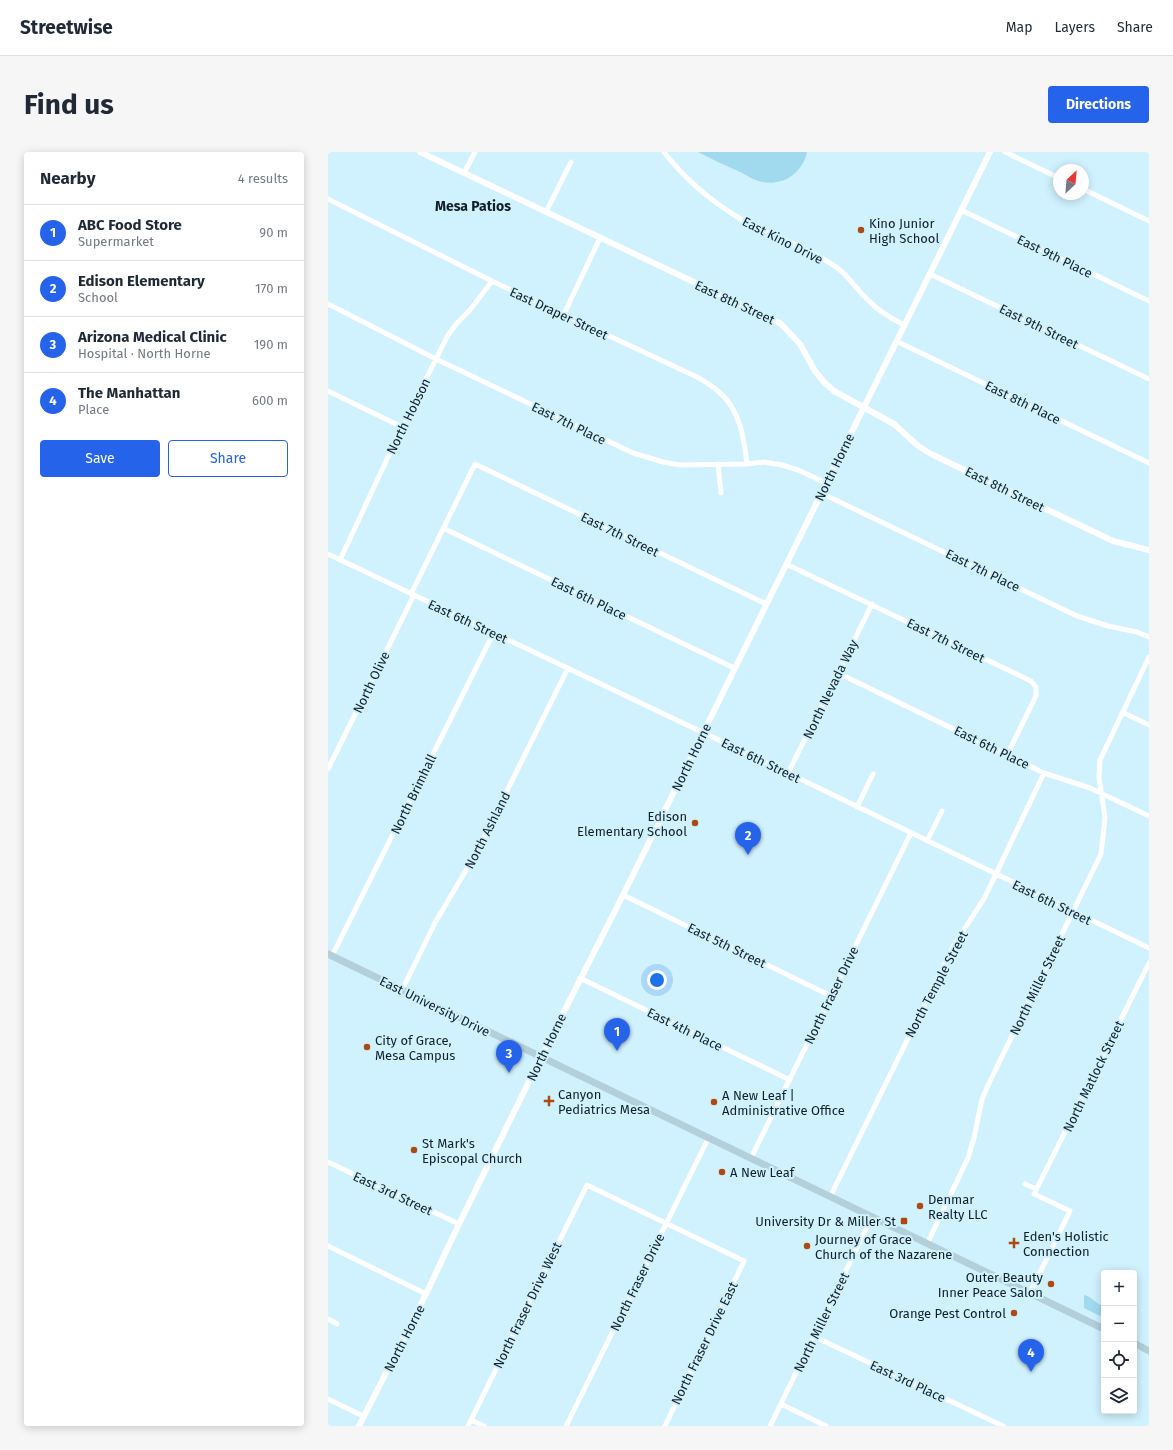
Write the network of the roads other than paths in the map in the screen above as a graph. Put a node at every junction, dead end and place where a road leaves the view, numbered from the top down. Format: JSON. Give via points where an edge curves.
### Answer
{"nodes":[{"id":1,"x":420,"y":152,"type":"edge"},
{"id":2,"x":475,"y":152,"type":"edge"},
{"id":3,"x":664,"y":152,"type":"edge"},
{"id":4,"x":990,"y":152,"type":"edge"},
{"id":5,"x":1005,"y":152,"type":"edge"},
{"id":6,"x":571,"y":162,"type":"dead end"},
{"id":7,"x":464,"y":173,"type":"junction"},
{"id":8,"x":1053,"y":175,"type":"edge"},
{"id":9,"x":1089,"y":192,"type":"edge"},
{"id":10,"x":328,"y":198,"type":"edge"},
{"id":11,"x":961,"y":210,"type":"junction"},
{"id":12,"x":546,"y":212,"type":"junction"},
{"id":13,"x":1149,"y":221,"type":"edge"},
{"id":14,"x":600,"y":238,"type":"junction"},
{"id":15,"x":930,"y":274,"type":"junction"},
{"id":16,"x":492,"y":281,"type":"junction"},
{"id":17,"x":1149,"y":302,"type":"edge"},
{"id":18,"x":328,"y":304,"type":"edge"},
{"id":19,"x":564,"y":314,"type":"junction"},
{"id":20,"x":904,"y":325,"type":"junction"},
{"id":21,"x":896,"y":341,"type":"junction"},
{"id":22,"x":436,"y":359,"type":"junction"},
{"id":23,"x":1149,"y":379,"type":"edge"},
{"id":24,"x":328,"y":392,"type":"edge"},
{"id":25,"x":864,"y":407,"type":"junction"},
{"id":26,"x":402,"y":427,"type":"junction"},
{"id":27,"x":1149,"y":463,"type":"edge"},
{"id":28,"x":475,"y":464,"type":"joint"},
{"id":29,"x":718,"y":464,"type":"junction"},
{"id":30,"x":747,"y":464,"type":"junction"},
{"id":31,"x":826,"y":484,"type":"junction"},
{"id":32,"x":721,"y":493,"type":"dead end"},
{"id":33,"x":821,"y":493,"type":"junction"},
{"id":34,"x":443,"y":528,"type":"junction"},
{"id":35,"x":1149,"y":550,"type":"edge"},
{"id":36,"x":328,"y":554,"type":"edge"},
{"id":37,"x":340,"y":560,"type":"junction"},
{"id":38,"x":786,"y":564,"type":"junction"},
{"id":39,"x":412,"y":594,"type":"junction"},
{"id":40,"x":766,"y":604,"type":"junction"},
{"id":41,"x":872,"y":604,"type":"junction"},
{"id":42,"x":494,"y":632,"type":"junction"},
{"id":43,"x":1149,"y":638,"type":"edge"},
{"id":44,"x":1149,"y":656,"type":"edge"},
{"id":45,"x":568,"y":668,"type":"junction"},
{"id":46,"x":734,"y":668,"type":"junction"},
{"id":47,"x":838,"y":673,"type":"junction"},
{"id":48,"x":1122,"y":712,"type":"junction"},
{"id":49,"x":1149,"y":725,"type":"edge"},
{"id":50,"x":703,"y":732,"type":"junction"},
{"id":51,"x":1007,"y":755,"type":"junction"},
{"id":52,"x":328,"y":769,"type":"edge"},
{"id":53,"x":1044,"y":772,"type":"junction"},
{"id":54,"x":788,"y":773,"type":"junction"},
{"id":55,"x":874,"y":774,"type":"dead end"},
{"id":56,"x":1101,"y":793,"type":"junction"},
{"id":57,"x":857,"y":807,"type":"junction"},
{"id":58,"x":942,"y":811,"type":"dead end"},
{"id":59,"x":1149,"y":816,"type":"edge"},
{"id":60,"x":911,"y":833,"type":"junction"},
{"id":61,"x":927,"y":840,"type":"junction"},
{"id":62,"x":995,"y":874,"type":"junction"},
{"id":63,"x":623,"y":895,"type":"junction"},
{"id":64,"x":1073,"y":912,"type":"junction"},
{"id":65,"x":1149,"y":948,"type":"edge"},
{"id":66,"x":330,"y":955,"type":"edge"},
{"id":67,"x":1149,"y":963,"type":"edge"},
{"id":68,"x":580,"y":978,"type":"junction"},
{"id":69,"x":402,"y":990,"type":"junction"},
{"id":70,"x":831,"y":996,"type":"junction"},
{"id":71,"x":541,"y":1057,"type":"junction"},
{"id":72,"x":790,"y":1080,"type":"junction"},
{"id":73,"x":709,"y":1137,"type":"junction"},
{"id":74,"x":751,"y":1158,"type":"junction"},
{"id":75,"x":328,"y":1162,"type":"edge"},
{"id":76,"x":1025,"y":1184,"type":"dead end"},
{"id":77,"x":1036,"y":1189,"type":"junction"},
{"id":78,"x":830,"y":1197,"type":"junction"},
{"id":79,"x":872,"y":1217,"type":"junction"},
{"id":80,"x":666,"y":1223,"type":"junction"},
{"id":81,"x":458,"y":1224,"type":"junction"},
{"id":82,"x":927,"y":1244,"type":"junction"},
{"id":83,"x":328,"y":1246,"type":"edge"},
{"id":84,"x":1030,"y":1293,"type":"junction"},
{"id":85,"x":426,"y":1294,"type":"junction"},
{"id":86,"x":328,"y":1319,"type":"edge"},
{"id":87,"x":337,"y":1324,"type":"dead end"},
{"id":88,"x":1101,"y":1328,"type":"edge"},
{"id":89,"x":814,"y":1336,"type":"junction"},
{"id":90,"x":1137,"y":1344,"type":"edge"},
{"id":91,"x":1149,"y":1350,"type":"edge"},
{"id":92,"x":328,"y":1399,"type":"edge"},
{"id":93,"x":781,"y":1404,"type":"junction"},
{"id":94,"x":363,"y":1416,"type":"junction"},
{"id":95,"x":471,"y":1420,"type":"junction"},
{"id":96,"x":359,"y":1426,"type":"edge"},
{"id":97,"x":468,"y":1426,"type":"edge"},
{"id":98,"x":484,"y":1426,"type":"edge"},
{"id":99,"x":566,"y":1426,"type":"edge"},
{"id":100,"x":665,"y":1426,"type":"edge"},
{"id":101,"x":770,"y":1426,"type":"edge"},
{"id":102,"x":826,"y":1426,"type":"edge"},
{"id":103,"x":1003,"y":1426,"type":"edge"}],
"edges":[{"from":1,"to":7,"type":"street","name":"East 8th Street"},
{"from":2,"to":7,"type":"street"},
{"from":3,"to":20,"type":"street","name":"East Kino Drive","via":[[677,169],[716,202],[740,218],[841,271],[876,308]]},
{"from":4,"to":11,"type":"street","name":"North Horne"},
{"from":5,"to":8,"type":"street"},
{"from":6,"to":12,"type":"street"},
{"from":7,"to":12,"type":"street","name":"East 8th Street"},
{"from":9,"to":13,"type":"street"},
{"from":10,"to":16,"type":"street","name":"East Draper Street"},
{"from":11,"to":15,"type":"street","name":"North Horne"},
{"from":11,"to":17,"type":"street","name":"East 9th Place"},
{"from":12,"to":14,"type":"street","name":"East 8th Street"},
{"from":14,"to":19,"type":"street"},
{"from":14,"to":25,"type":"street","name":"East 8th Street","via":[[780,323],[800,344],[824,382],[844,397]]},
{"from":15,"to":20,"type":"street","name":"North Horne"},
{"from":15,"to":23,"type":"street","name":"East 9th Street"},
{"from":16,"to":19,"type":"street","name":"East Draper Street"},
{"from":16,"to":22,"type":"street","name":"North Hobson","via":[[457,323]]},
{"from":18,"to":22,"type":"street","name":"East 7th Place"},
{"from":19,"to":30,"type":"street","name":"East Draper Street","via":[[696,377],[718,391],[740,423]]},
{"from":20,"to":21,"type":"street","name":"North Horne"},
{"from":21,"to":25,"type":"street","name":"North Horne"},
{"from":21,"to":27,"type":"street","name":"East 8th Place"},
{"from":22,"to":26,"type":"street","name":"North Hobson"},
{"from":22,"to":29,"type":"street","name":"East 7th Place","via":[[633,453],[663,462]]},
{"from":24,"to":26,"type":"street"},
{"from":25,"to":31,"type":"street","name":"North Horne"},
{"from":25,"to":35,"type":"street","name":"East 8th Street","via":[[894,424],[931,454],[1113,541]]},
{"from":26,"to":37,"type":"street","name":"North Hobson"},
{"from":28,"to":34,"type":"street","name":"North Olive"},
{"from":28,"to":40,"type":"street","name":"East 7th Street"},
{"from":29,"to":30,"type":"street","name":"East 7th Place"},
{"from":29,"to":32,"type":"street"},
{"from":30,"to":31,"type":"street","name":"East 7th Place","via":[[764,462],[782,465]]},
{"from":31,"to":33,"type":"street","name":"North Horne"},
{"from":33,"to":38,"type":"street","name":"North Horne"},
{"from":33,"to":43,"type":"street","name":"East 7th Place","via":[[1077,616],[1137,632]]},
{"from":34,"to":39,"type":"street","name":"North Olive"},
{"from":34,"to":46,"type":"street","name":"East 6th Place"},
{"from":36,"to":37,"type":"street","name":"East 6th Street"},
{"from":37,"to":39,"type":"street","name":"East 6th Street"},
{"from":38,"to":40,"type":"street","name":"North Horne"},
{"from":38,"to":41,"type":"street","name":"East 7th Street"},
{"from":39,"to":42,"type":"street","name":"East 6th Street"},
{"from":39,"to":52,"type":"street","name":"North Olive"},
{"from":40,"to":46,"type":"street","name":"North Horne"},
{"from":41,"to":47,"type":"street","name":"North Nevada Way"},
{"from":41,"to":51,"type":"street","name":"East 7th Street","via":[[1034,684],[1036,696]]},
{"from":42,"to":45,"type":"street","name":"East 6th Street"},
{"from":42,"to":66,"type":"street","name":"North Brimhall"},
{"from":44,"to":48,"type":"street","name":"North Miller Street"},
{"from":45,"to":50,"type":"street","name":"East 6th Street"},
{"from":45,"to":69,"type":"street","name":"North Ashland","via":[[475,855],[436,921]]},
{"from":46,"to":50,"type":"street","name":"North Horne"},
{"from":47,"to":51,"type":"street","name":"East 6th Place"},
{"from":47,"to":54,"type":"street","name":"North Nevada Way"},
{"from":48,"to":49,"type":"street"},
{"from":48,"to":56,"type":"street","name":"North Miller Street","via":[[1100,760]]},
{"from":50,"to":54,"type":"street","name":"East 6th Street"},
{"from":50,"to":63,"type":"street","name":"North Horne"},
{"from":51,"to":53,"type":"street","name":"East 6th Place"},
{"from":53,"to":56,"type":"street","name":"East 6th Place"},
{"from":53,"to":62,"type":"street","name":"North Temple Street"},
{"from":54,"to":57,"type":"street","name":"East 6th Street"},
{"from":55,"to":57,"type":"street"},
{"from":56,"to":59,"type":"street","name":"East 6th Place"},
{"from":56,"to":64,"type":"street","name":"North Miller Street","via":[[1105,818],[1101,854]]},
{"from":57,"to":60,"type":"street","name":"East 6th Street"},
{"from":58,"to":61,"type":"street"},
{"from":60,"to":61,"type":"street","name":"East 6th Street"},
{"from":60,"to":70,"type":"street","name":"North Fraser Drive"},
{"from":61,"to":62,"type":"street","name":"East 6th Street"},
{"from":62,"to":64,"type":"street","name":"East 6th Street"},
{"from":62,"to":78,"type":"street","name":"North Temple Street","via":[[985,897],[954,945]]},
{"from":63,"to":68,"type":"street","name":"North Horne"},
{"from":63,"to":70,"type":"street","name":"East 5th Street"},
{"from":64,"to":65,"type":"street","name":"East 6th Street"},
{"from":64,"to":82,"type":"street","name":"North Miller Street","via":[[987,1087],[968,1158]]},
{"from":66,"to":69,"type":"main road","name":"East University Drive"},
{"from":67,"to":77,"type":"street","name":"North Matlock Street"},
{"from":68,"to":71,"type":"street","name":"North Horne"},
{"from":68,"to":72,"type":"street","name":"East 4th Place"},
{"from":69,"to":71,"type":"main road","name":"East University Drive"},
{"from":70,"to":72,"type":"street","name":"North Fraser Drive"},
{"from":71,"to":73,"type":"main road","name":"East University Drive"},
{"from":71,"to":81,"type":"street","name":"North Horne"},
{"from":72,"to":74,"type":"street","name":"North Fraser Drive"},
{"from":73,"to":74,"type":"main road","name":"East University Drive"},
{"from":73,"to":80,"type":"street","name":"North Fraser Drive"},
{"from":74,"to":78,"type":"main road","name":"East University Drive"},
{"from":75,"to":81,"type":"street","name":"East 3rd Street"},
{"from":76,"to":77,"type":"street"},
{"from":77,"to":84,"type":"street","via":[[1034,1194],[1070,1211]]},
{"from":78,"to":79,"type":"main road","name":"East University Drive"},
{"from":79,"to":82,"type":"main road","name":"East University Drive"},
{"from":79,"to":89,"type":"street","name":"North Miller Street"},
{"from":80,"to":95,"type":"street","name":"North Fraser Drive West","via":[[587,1184]]},
{"from":80,"to":99,"type":"street","name":"North Fraser Drive"},
{"from":80,"to":100,"type":"street","name":"North Fraser Drive East","via":[[744,1261]]},
{"from":81,"to":85,"type":"street","name":"North Horne"},
{"from":82,"to":84,"type":"main road","name":"East University Drive"},
{"from":83,"to":85,"type":"street"},
{"from":84,"to":88,"type":"main road","name":"East University Drive"},
{"from":85,"to":94,"type":"street","name":"North Horne"},
{"from":86,"to":87,"type":"street"},
{"from":89,"to":93,"type":"street","name":"North Miller Street"},
{"from":89,"to":103,"type":"street","name":"East 3rd Place"},
{"from":90,"to":91,"type":"main road"},
{"from":92,"to":94,"type":"street"},
{"from":93,"to":101,"type":"street","name":"North Miller Street"},
{"from":93,"to":102,"type":"street"},
{"from":94,"to":96,"type":"street","name":"North Horne"},
{"from":95,"to":97,"type":"street","name":"North Fraser Drive West"},
{"from":95,"to":98,"type":"street"}]}
